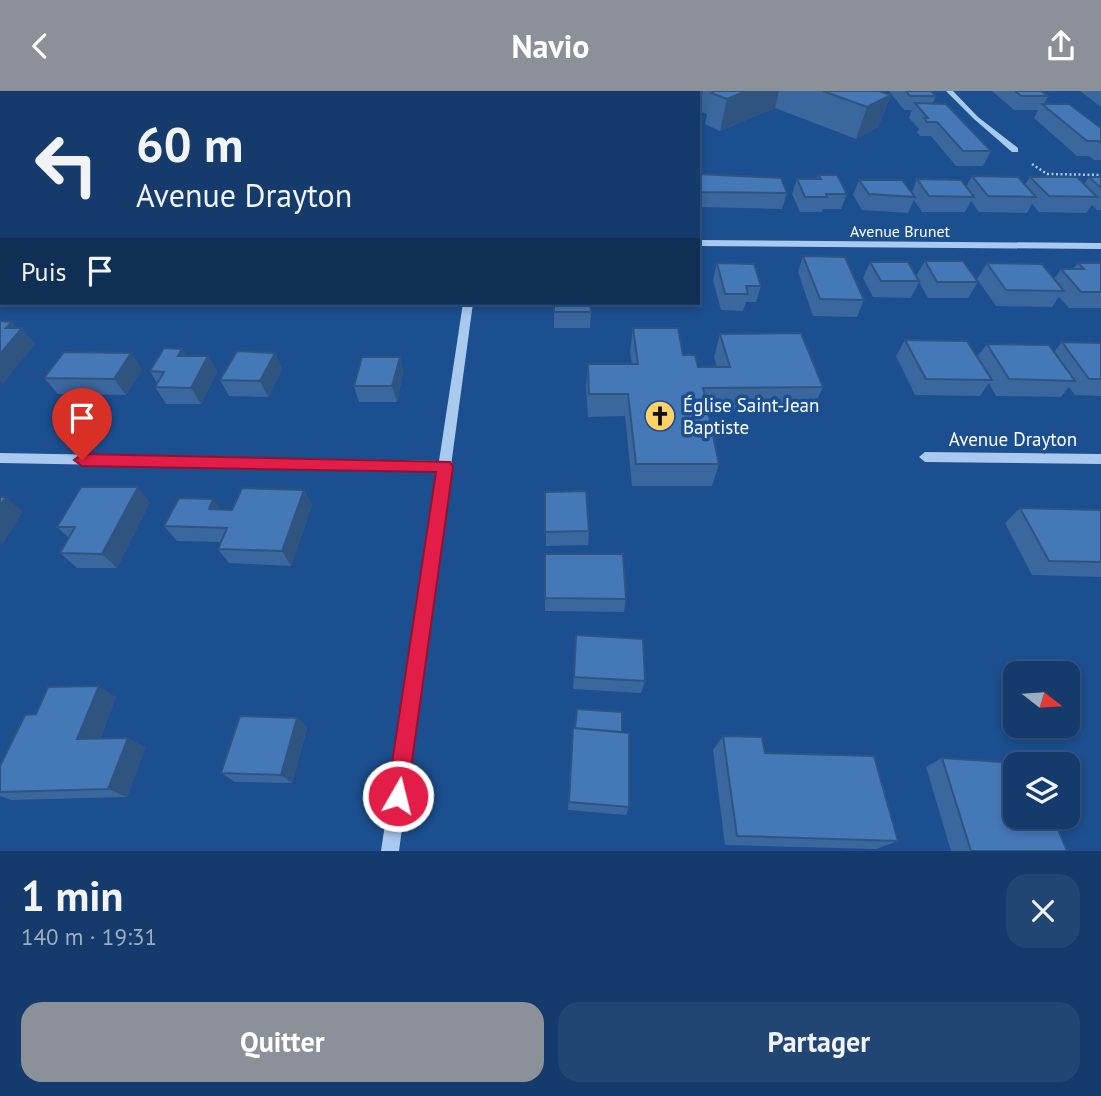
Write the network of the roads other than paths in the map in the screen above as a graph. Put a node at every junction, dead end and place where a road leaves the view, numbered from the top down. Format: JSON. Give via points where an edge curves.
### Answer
{"nodes":[{"id":1,"x":949,"y":91,"type":"edge"},
{"id":2,"x":1015,"y":150,"type":"dead end"},
{"id":3,"x":700,"y":243,"type":"edge"},
{"id":4,"x":1101,"y":246,"type":"edge"},
{"id":5,"x":468,"y":305,"type":"edge"},
{"id":6,"x":925,"y":457,"type":"dead end"},
{"id":7,"x":0,"y":458,"type":"edge"},
{"id":8,"x":1101,"y":459,"type":"edge"},
{"id":9,"x":445,"y":467,"type":"junction"},
{"id":10,"x":390,"y":851,"type":"edge"}],
"edges":[{"from":1,"to":2,"type":"street"},
{"from":3,"to":4,"type":"street","name":"Avenue Brunet"},
{"from":5,"to":9,"type":"street"},
{"from":6,"to":8,"type":"street","name":"Avenue Drayton"},
{"from":7,"to":9,"type":"street"},
{"from":9,"to":10,"type":"street"}]}
